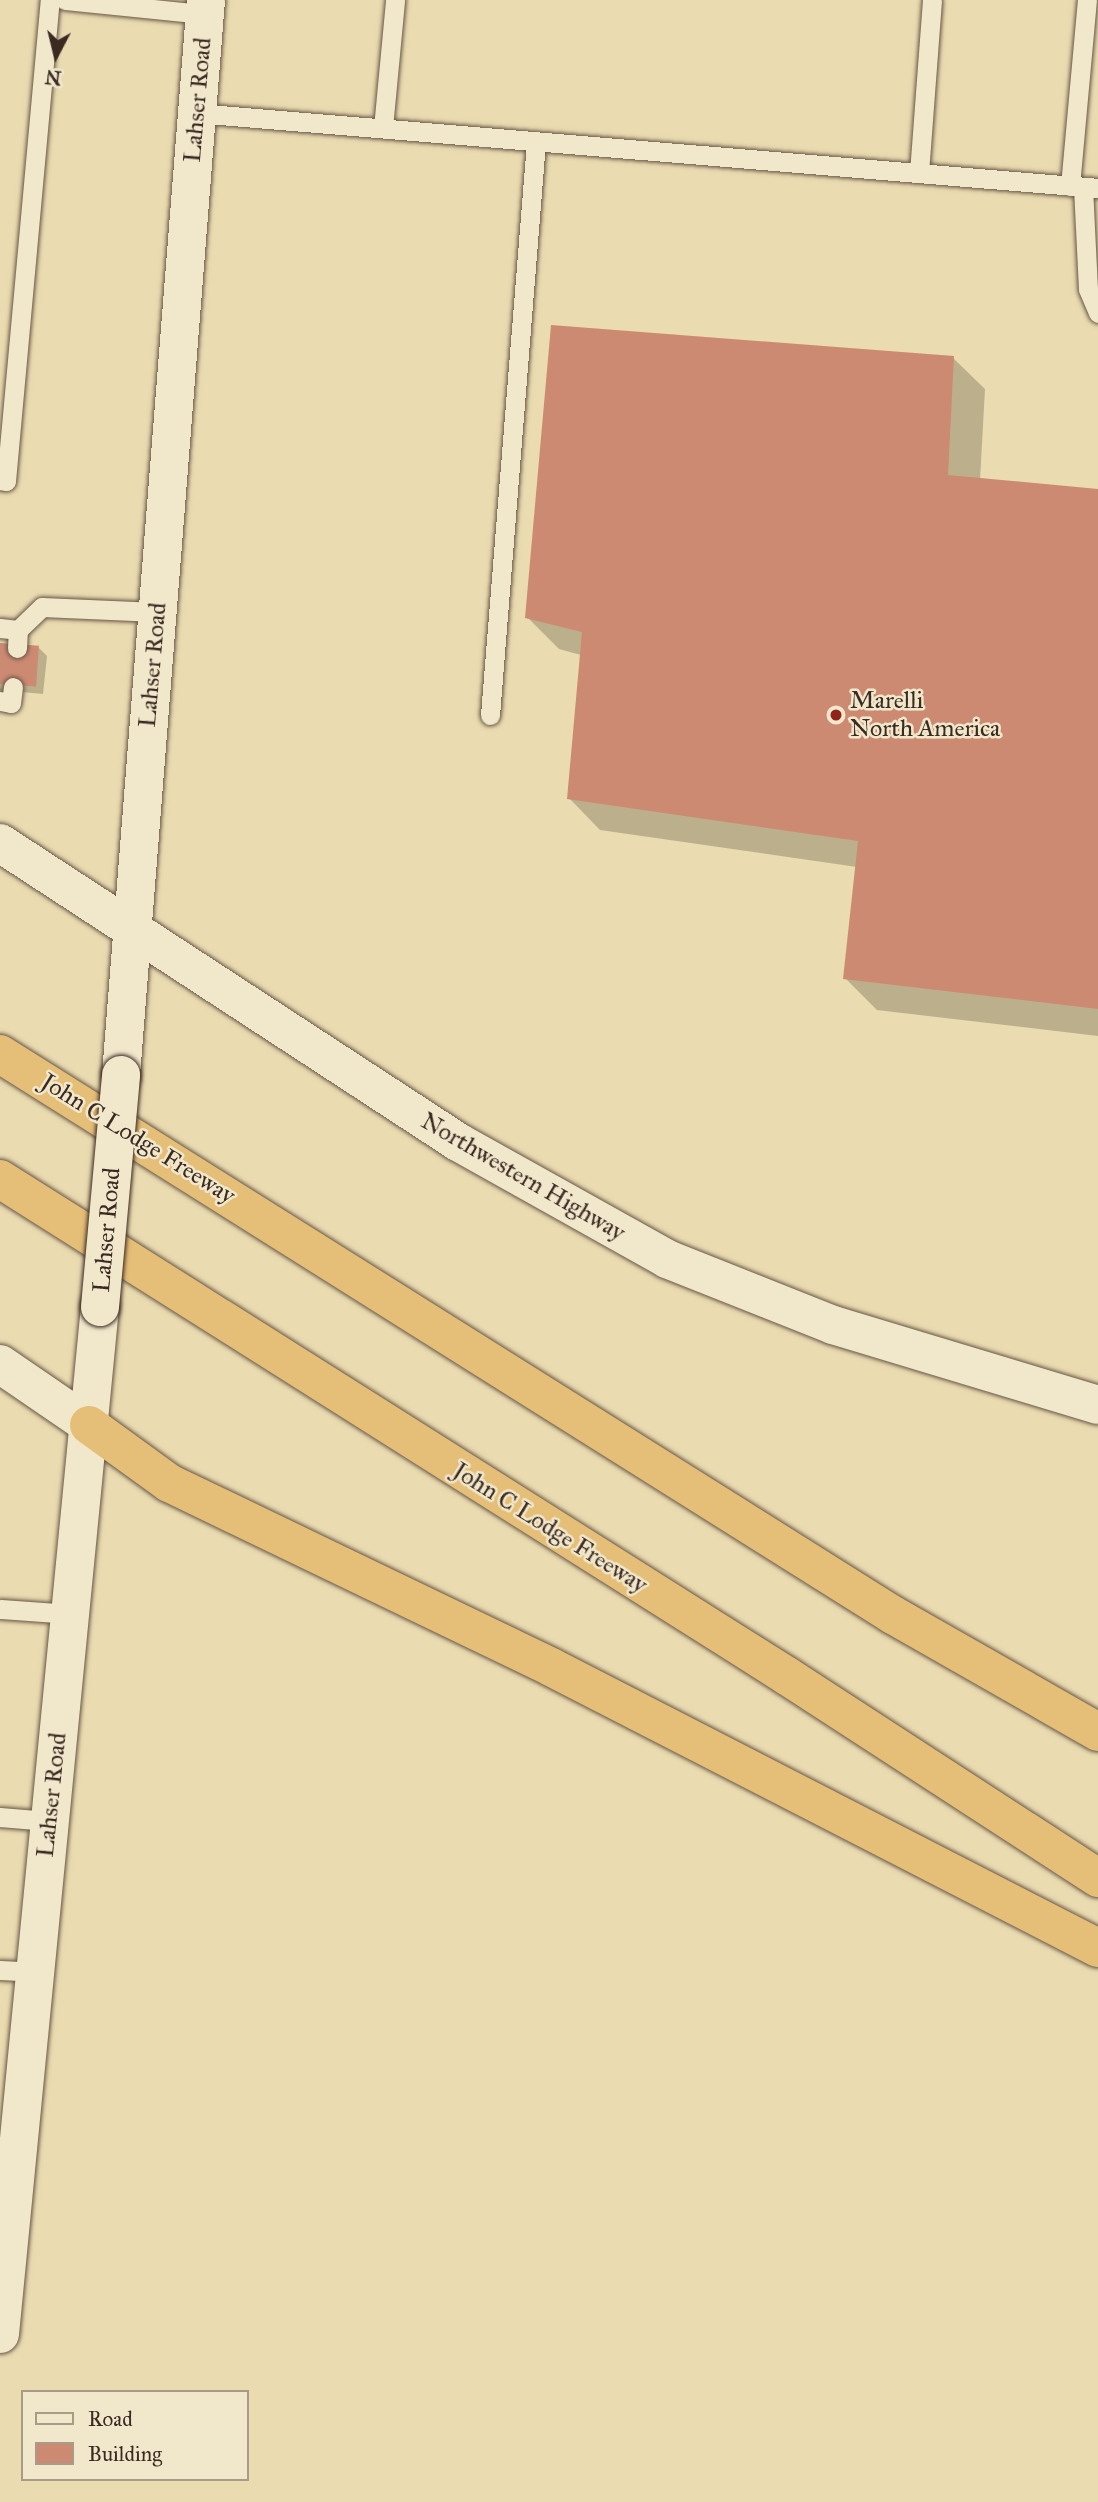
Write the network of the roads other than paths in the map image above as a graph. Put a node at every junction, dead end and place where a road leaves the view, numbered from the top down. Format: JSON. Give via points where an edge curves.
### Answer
{"nodes":[{"id":1,"x":50,"y":0,"type":"edge"},
{"id":2,"x":65,"y":0,"type":"edge"},
{"id":3,"x":395,"y":0,"type":"edge"},
{"id":4,"x":932,"y":0,"type":"edge"},
{"id":5,"x":1087,"y":0,"type":"edge"},
{"id":6,"x":205,"y":7,"type":"edge"},
{"id":7,"x":197,"y":113,"type":"junction"},
{"id":8,"x":383,"y":128,"type":"junction"},
{"id":9,"x":536,"y":142,"type":"junction"},
{"id":10,"x":919,"y":173,"type":"junction"},
{"id":11,"x":1084,"y":187,"type":"edge"},
{"id":12,"x":1098,"y":313,"type":"edge"},
{"id":13,"x":8,"y":376,"type":"edge"},
{"id":14,"x":0,"y":480,"type":"edge"},
{"id":15,"x":157,"y":612,"type":"junction"},
{"id":16,"x":12,"y":635,"type":"edge"},
{"id":17,"x":490,"y":715,"type":"dead end"},
{"id":18,"x":0,"y":843,"type":"edge"},
{"id":19,"x":132,"y":930,"type":"junction"},
{"id":20,"x":0,"y":1054,"type":"edge"},
{"id":21,"x":0,"y":1179,"type":"edge"},
{"id":22,"x":0,"y":1364,"type":"edge"},
{"id":23,"x":1098,"y":1405,"type":"edge"},
{"id":24,"x":89,"y":1426,"type":"junction"},
{"id":25,"x":0,"y":1609,"type":"edge"},
{"id":26,"x":72,"y":1614,"type":"junction"},
{"id":27,"x":1098,"y":1731,"type":"edge"},
{"id":28,"x":0,"y":1817,"type":"edge"},
{"id":29,"x":48,"y":1821,"type":"junction"},
{"id":30,"x":1098,"y":1878,"type":"edge"},
{"id":31,"x":1098,"y":1948,"type":"edge"},
{"id":32,"x":17,"y":1971,"type":"edge"},
{"id":33,"x":0,"y":2334,"type":"edge"}],
"edges":[{"from":1,"to":13,"type":"lane"},
{"from":2,"to":6,"type":"lane"},
{"from":3,"to":8,"type":"lane"},
{"from":4,"to":10,"type":"lane"},
{"from":5,"to":11,"type":"lane"},
{"from":6,"to":7,"type":"main road","name":"Lahser Road"},
{"from":7,"to":8,"type":"lane"},
{"from":7,"to":15,"type":"main road","name":"Lahser Road"},
{"from":8,"to":9,"type":"lane"},
{"from":9,"to":10,"type":"lane"},
{"from":9,"to":17,"type":"lane"},
{"from":10,"to":11,"type":"lane"},
{"from":11,"to":12,"type":"lane","via":[[1088,289]]},
{"from":13,"to":14,"type":"lane","via":[[6,481]]},
{"from":15,"to":16,"type":"lane","via":[[42,607]]},
{"from":15,"to":19,"type":"main road","name":"Lahser Road"},
{"from":18,"to":19,"type":"main road","name":"Northwestern Highway"},
{"from":19,"to":23,"type":"main road","name":"Northwestern Highway","via":[[458,1142],[667,1259],[833,1325]]},
{"from":19,"to":24,"type":"main road","name":"Lahser Road","bridge":true},
{"from":20,"to":27,"type":"highway","name":"John C Lodge Freeway","via":[[893,1615]]},
{"from":21,"to":30,"type":"highway","name":"John C Lodge Freeway","via":[[788,1675]]},
{"from":22,"to":24,"type":"main road"},
{"from":24,"to":26,"type":"main road","name":"Lahser Road"},
{"from":24,"to":31,"type":"highway","via":[[169,1483],[551,1667]]},
{"from":25,"to":26,"type":"lane"},
{"from":26,"to":29,"type":"main road","name":"Lahser Road"},
{"from":28,"to":29,"type":"lane"},
{"from":29,"to":32,"type":"main road","name":"Lahser Road"},
{"from":32,"to":33,"type":"main road","name":"Lahser Road"}]}
